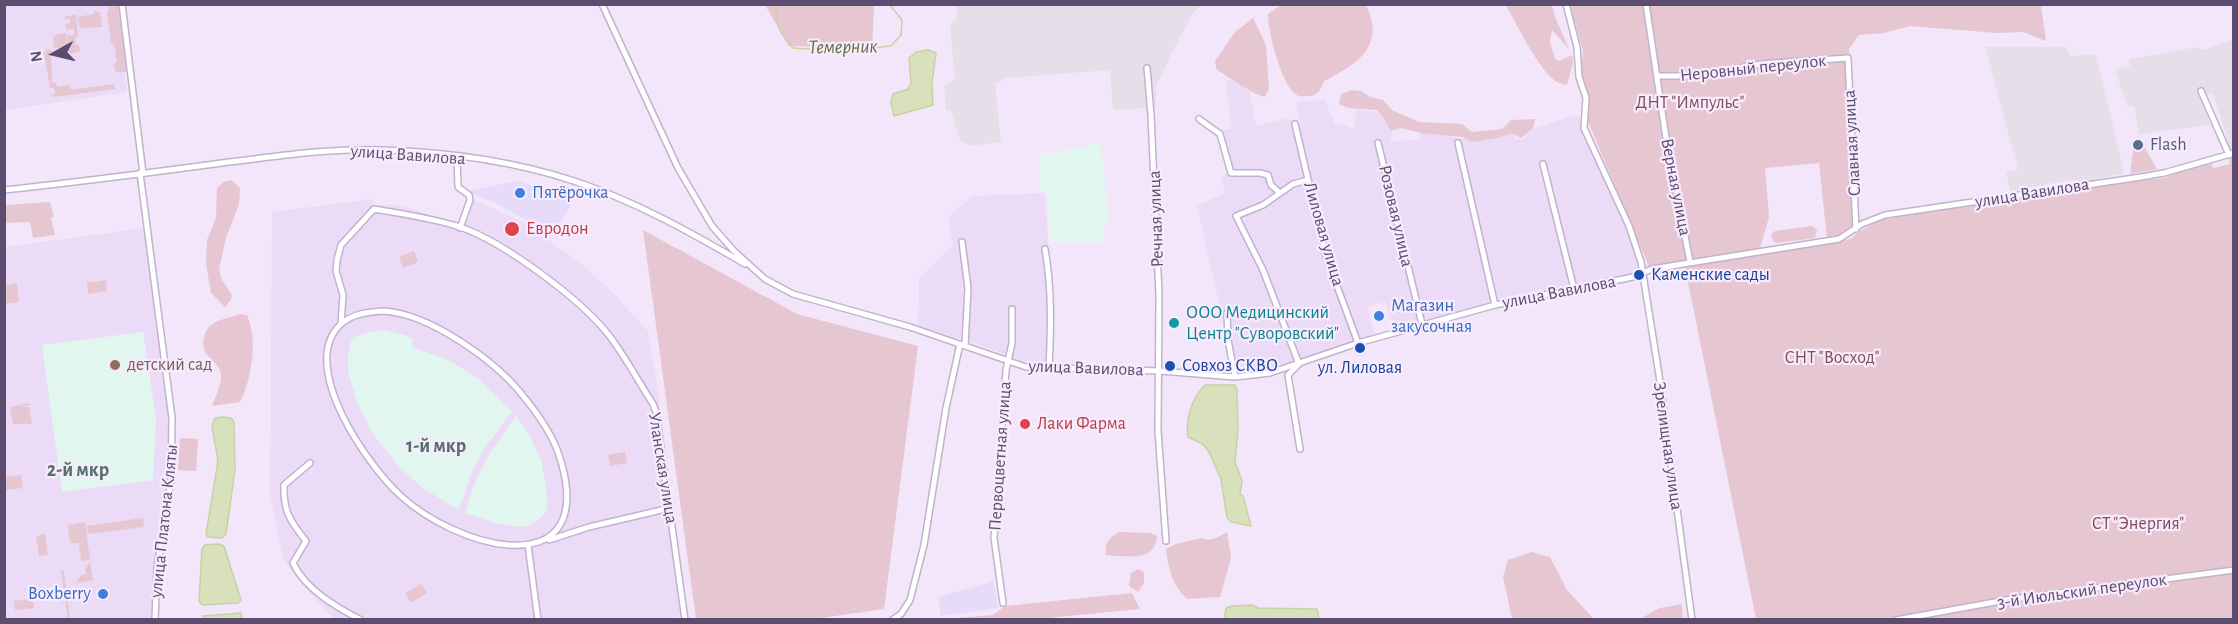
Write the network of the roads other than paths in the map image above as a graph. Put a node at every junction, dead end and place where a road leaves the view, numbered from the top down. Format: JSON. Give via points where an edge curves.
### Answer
{"nodes":[{"id":1,"x":122,"y":4,"type":"edge"},
{"id":2,"x":602,"y":4,"type":"edge"},
{"id":3,"x":1566,"y":4,"type":"edge"},
{"id":4,"x":1646,"y":4,"type":"edge"},
{"id":5,"x":1848,"y":58,"type":"joint"},
{"id":6,"x":1147,"y":68,"type":"dead end"},
{"id":7,"x":1658,"y":76,"type":"junction"},
{"id":8,"x":2201,"y":91,"type":"dead end"},
{"id":9,"x":1199,"y":119,"type":"dead end"},
{"id":10,"x":1294,"y":124,"type":"dead end"},
{"id":11,"x":1378,"y":143,"type":"dead end"},
{"id":12,"x":1458,"y":143,"type":"dead end"},
{"id":13,"x":2231,"y":154,"type":"edge"},
{"id":14,"x":457,"y":156,"type":"junction"},
{"id":15,"x":1543,"y":164,"type":"dead end"},
{"id":16,"x":142,"y":173,"type":"junction"},
{"id":17,"x":1308,"y":180,"type":"junction"},
{"id":18,"x":4,"y":190,"type":"edge"},
{"id":19,"x":1280,"y":194,"type":"junction"},
{"id":20,"x":460,"y":228,"type":"junction"},
{"id":21,"x":1856,"y":229,"type":"junction"},
{"id":22,"x":962,"y":242,"type":"dead end"},
{"id":23,"x":1045,"y":249,"type":"dead end"},
{"id":24,"x":1690,"y":262,"type":"junction"},
{"id":25,"x":754,"y":269,"type":"junction"},
{"id":26,"x":1643,"y":273,"type":"junction"},
{"id":27,"x":1574,"y":289,"type":"junction"},
{"id":28,"x":1495,"y":305,"type":"junction"},
{"id":29,"x":1012,"y":309,"type":"dead end"},
{"id":30,"x":1227,"y":313,"type":"dead end"},
{"id":31,"x":341,"y":324,"type":"junction"},
{"id":32,"x":1422,"y":324,"type":"junction"},
{"id":33,"x":1358,"y":343,"type":"junction"},
{"id":34,"x":962,"y":345,"type":"junction"},
{"id":35,"x":1010,"y":362,"type":"junction"},
{"id":36,"x":1299,"y":364,"type":"junction"},
{"id":37,"x":1049,"y":369,"type":"junction"},
{"id":38,"x":1160,"y":371,"type":"junction"},
{"id":39,"x":1235,"y":377,"type":"junction"},
{"id":40,"x":1300,"y":449,"type":"dead end"},
{"id":41,"x":310,"y":463,"type":"dead end"},
{"id":42,"x":670,"y":508,"type":"junction"},
{"id":43,"x":1166,"y":541,"type":"dead end"},
{"id":44,"x":541,"y":543,"type":"junction"},
{"id":45,"x":528,"y":545,"type":"junction"},
{"id":46,"x":2234,"y":570,"type":"edge"},
{"id":47,"x":1003,"y":603,"type":"dead end"},
{"id":48,"x":155,"y":620,"type":"edge"},
{"id":49,"x":361,"y":620,"type":"edge"},
{"id":50,"x":538,"y":620,"type":"edge"},
{"id":51,"x":685,"y":620,"type":"edge"},
{"id":52,"x":892,"y":620,"type":"edge"},
{"id":53,"x":1692,"y":620,"type":"edge"},
{"id":54,"x":1896,"y":620,"type":"edge"}],
"edges":[{"from":1,"to":16,"type":"street","name":"улица Платона Кляты"},
{"from":2,"to":25,"type":"street","name":"улица Вавилова","via":[[678,168],[712,226]]},
{"from":3,"to":26,"type":"street","name":"Зрелищная улица","via":[[1586,98],[1584,128],[1636,243]]},
{"from":4,"to":7,"type":"street","name":"Верная улица"},
{"from":5,"to":7,"type":"street","name":"Неровный переулок","via":[[1760,64],[1700,76]]},
{"from":5,"to":21,"type":"street","name":"Славная улица"},
{"from":6,"to":38,"type":"street","name":"Речная улица"},
{"from":7,"to":24,"type":"street","name":"Верная улица"},
{"from":8,"to":13,"type":"street"},
{"from":9,"to":19,"type":"street","via":[[1220,134],[1231,173],[1268,174],[1270,185]]},
{"from":10,"to":17,"type":"street","name":"Лиловая улица"},
{"from":11,"to":32,"type":"street","name":"Розовая улица"},
{"from":12,"to":28,"type":"street"},
{"from":13,"to":21,"type":"street","name":"улица Вавилова","via":[[2142,177],[1886,215]]},
{"from":14,"to":16,"type":"street","name":"улица Вавилова","via":[[346,150]]},
{"from":14,"to":20,"type":"street","via":[[458,187],[470,200]]},
{"from":14,"to":25,"type":"street","name":"улица Вавилова","via":[[528,169],[615,196]]},
{"from":15,"to":27,"type":"street"},
{"from":16,"to":18,"type":"street","name":"улица Вавилова"},
{"from":16,"to":48,"type":"street","name":"улица Платона Кляты","via":[[172,418],[171,481],[157,568]]},
{"from":17,"to":19,"type":"street","via":[[1293,184]]},
{"from":17,"to":33,"type":"street","name":"Лиловая улица","via":[[1326,255]]},
{"from":19,"to":36,"type":"street","via":[[1263,206],[1236,216],[1263,270]]},
{"from":20,"to":31,"type":"street","name":"Уланская улица","via":[[374,208],[341,245],[336,271],[343,295]]},
{"from":20,"to":42,"type":"street","name":"Уланская улица","via":[[489,240],[550,280],[608,335],[656,412]]},
{"from":21,"to":24,"type":"street","name":"улица Вавилова","via":[[1839,239]]},
{"from":22,"to":34,"type":"street","via":[[968,288]]},
{"from":23,"to":37,"type":"street","via":[[1050,278]]},
{"from":24,"to":26,"type":"street","name":"улица Вавилова"},
{"from":25,"to":34,"type":"street","name":"улица Вавилова","via":[[793,294]]},
{"from":26,"to":27,"type":"street","name":"улица Вавилова"},
{"from":26,"to":53,"type":"street","name":"Зрелищная улица"},
{"from":27,"to":28,"type":"street","name":"улица Вавилова"},
{"from":28,"to":32,"type":"street","name":"улица Вавилова"},
{"from":29,"to":35,"type":"street","name":"Первоцветная улица"},
{"from":30,"to":39,"type":"street"},
{"from":31,"to":44,"type":"street","via":[[359,314],[384,310],[413,316],[480,355],[524,396],[555,446],[565,485],[560,528]]},
{"from":31,"to":45,"type":"street","via":[[328,348],[330,380],[346,426],[372,465],[402,497],[434,519],[480,539]]},
{"from":32,"to":33,"type":"street","name":"улица Вавилова"},
{"from":33,"to":36,"type":"street","name":"улица Вавилова"},
{"from":34,"to":35,"type":"street","name":"улица Вавилова"},
{"from":34,"to":52,"type":"street","via":[[946,408],[924,545],[910,600]]},
{"from":35,"to":37,"type":"street","name":"улица Вавилова"},
{"from":35,"to":47,"type":"street","name":"Первоцветная улица","via":[[1006,370],[994,538]]},
{"from":36,"to":39,"type":"street","name":"улица Вавилова","via":[[1270,373]]},
{"from":36,"to":40,"type":"street","via":[[1288,375]]},
{"from":37,"to":38,"type":"street","name":"улица Вавилова"},
{"from":38,"to":39,"type":"street","name":"улица Вавилова"},
{"from":38,"to":43,"type":"street","name":"Речная улица","via":[[1158,430]]},
{"from":41,"to":49,"type":"street","via":[[284,485],[290,521],[306,541],[293,563],[298,574],[315,590]]},
{"from":42,"to":44,"type":"street"},
{"from":42,"to":51,"type":"street","name":"Уланская улица"},
{"from":44,"to":45,"type":"street"},
{"from":45,"to":50,"type":"street"},
{"from":46,"to":54,"type":"street","name":"3-й Июльский переулок","via":[[2006,600]]}]}
